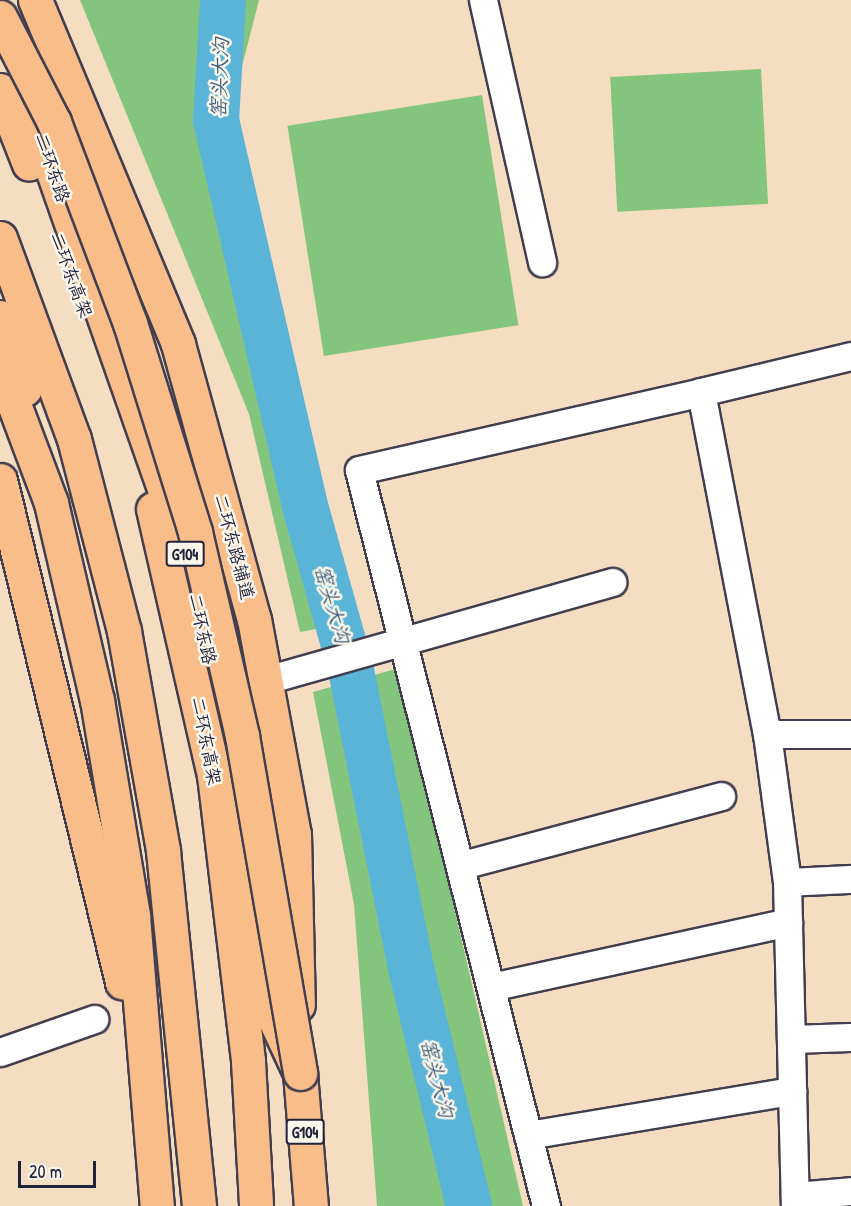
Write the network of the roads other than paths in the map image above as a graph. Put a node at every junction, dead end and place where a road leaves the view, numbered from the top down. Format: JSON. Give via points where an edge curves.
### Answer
{"nodes":[{"id":1,"x":35,"y":0,"type":"edge"},
{"id":2,"x":483,"y":0,"type":"edge"},
{"id":3,"x":0,"y":17,"type":"edge"},
{"id":4,"x":54,"y":47,"type":"junction"},
{"id":5,"x":0,"y":90,"type":"edge"},
{"id":6,"x":0,"y":238,"type":"edge"},
{"id":7,"x":542,"y":262,"type":"dead end"},
{"id":8,"x":0,"y":317,"type":"edge"},
{"id":9,"x":851,"y":356,"type":"edge"},
{"id":10,"x":0,"y":367,"type":"edge"},
{"id":11,"x":701,"y":393,"type":"junction"},
{"id":12,"x":0,"y":480,"type":"edge"},
{"id":13,"x":612,"y":582,"type":"dead end"},
{"id":14,"x":400,"y":640,"type":"junction"},
{"id":15,"x":278,"y":677,"type":"junction"},
{"id":16,"x":767,"y":734,"type":"junction"},
{"id":17,"x":851,"y":734,"type":"edge"},
{"id":18,"x":721,"y":796,"type":"dead end"},
{"id":19,"x":466,"y":864,"type":"dead end"},
{"id":20,"x":851,"y":879,"type":"edge"},
{"id":21,"x":787,"y":882,"type":"junction"},
{"id":22,"x":788,"y":922,"type":"junction"},
{"id":23,"x":500,"y":985,"type":"dead end"},
{"id":24,"x":94,"y":1019,"type":"dead end"},
{"id":25,"x":851,"y":1037,"type":"edge"},
{"id":26,"x":791,"y":1039,"type":"junction"},
{"id":27,"x":0,"y":1052,"type":"edge"},
{"id":28,"x":300,"y":1073,"type":"junction"},
{"id":29,"x":147,"y":1079,"type":"junction"},
{"id":30,"x":792,"y":1092,"type":"junction"},
{"id":31,"x":528,"y":1135,"type":"junction"},
{"id":32,"x":851,"y":1191,"type":"edge"},
{"id":33,"x":795,"y":1201,"type":"edge"},
{"id":34,"x":157,"y":1206,"type":"edge"},
{"id":35,"x":199,"y":1206,"type":"edge"},
{"id":36,"x":256,"y":1206,"type":"edge"},
{"id":37,"x":311,"y":1206,"type":"edge"},
{"id":38,"x":546,"y":1206,"type":"edge"}],
"edges":[{"from":1,"to":4,"type":"highway"},
{"from":2,"to":7,"type":"street"},
{"from":3,"to":28,"type":"highway","bridge":true,"via":[[54,122],[130,323],[195,532],[242,736]]},
{"from":4,"to":15,"type":"highway","name":"二环东路辅道","via":[[178,344],[254,619]]},
{"from":4,"to":28,"type":"highway","name":"二环东路","number":"G104","via":[[36,123],[183,544],[230,754],[270,1009]]},
{"from":5,"to":36,"type":"highway","name":"二环东高架","via":[[75,281],[164,539],[214,775],[248,1061]]},
{"from":6,"to":35,"type":"highway","via":[[74,438],[124,631],[163,851]]},
{"from":8,"to":29,"type":"highway","via":[[90,575],[134,818],[163,1036]]},
{"from":9,"to":11,"type":"street"},
{"from":10,"to":29,"type":"highway","via":[[51,503],[97,700],[133,916]]},
{"from":11,"to":14,"type":"street","via":[[359,470]]},
{"from":11,"to":16,"type":"street"},
{"from":12,"to":29,"type":"highway"},
{"from":13,"to":14,"type":"street"},
{"from":14,"to":15,"type":"street"},
{"from":14,"to":31,"type":"street"},
{"from":15,"to":28,"type":"highway","name":"二环东路辅道","via":[[294,834]]},
{"from":16,"to":17,"type":"street"},
{"from":16,"to":21,"type":"street"},
{"from":18,"to":19,"type":"street"},
{"from":20,"to":21,"type":"street"},
{"from":21,"to":22,"type":"street"},
{"from":22,"to":23,"type":"street"},
{"from":22,"to":26,"type":"street"},
{"from":24,"to":27,"type":"street"},
{"from":25,"to":26,"type":"street"},
{"from":26,"to":30,"type":"street"},
{"from":28,"to":37,"type":"highway","name":"二环东路","number":"G104"},
{"from":29,"to":34,"type":"highway"},
{"from":30,"to":31,"type":"street"},
{"from":30,"to":33,"type":"street"},
{"from":31,"to":38,"type":"street"},
{"from":32,"to":33,"type":"street"}]}
